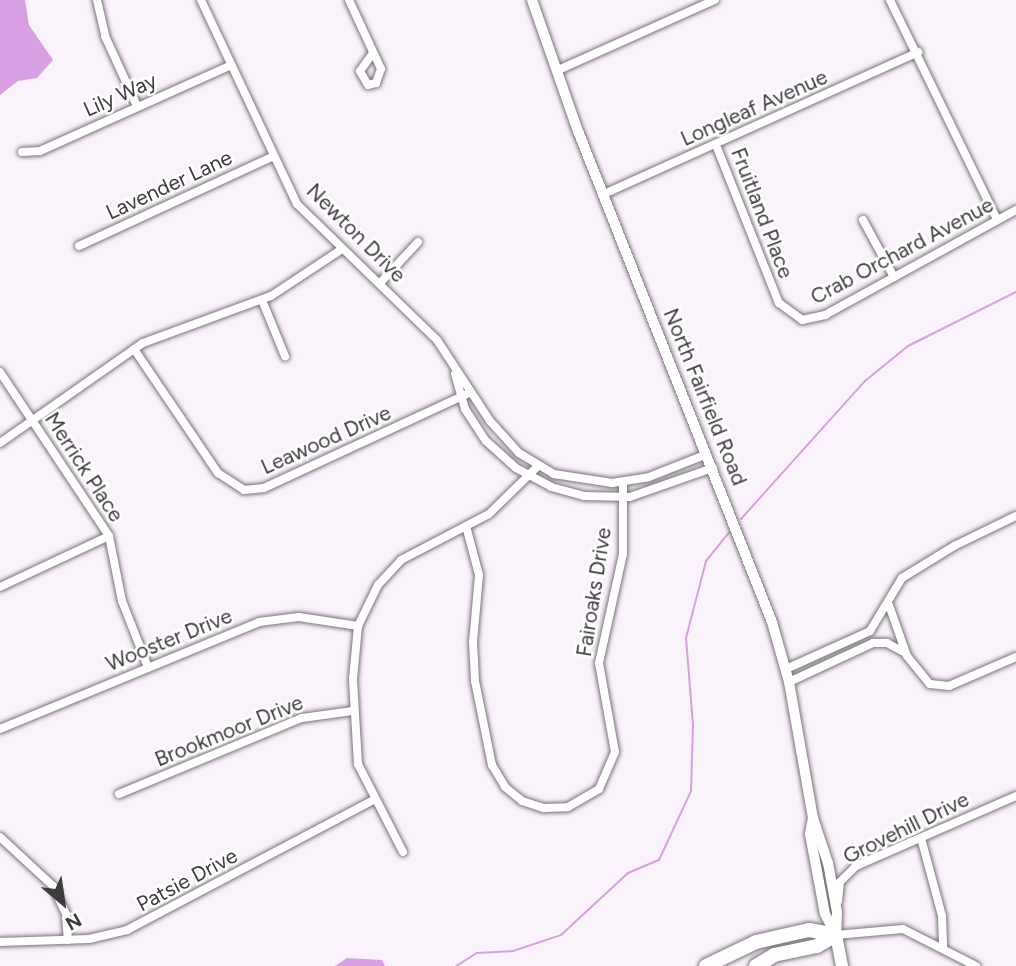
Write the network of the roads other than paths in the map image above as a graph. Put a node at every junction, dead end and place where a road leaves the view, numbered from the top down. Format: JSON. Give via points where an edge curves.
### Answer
{"nodes":[{"id":1,"x":97,"y":0,"type":"edge"},
{"id":2,"x":201,"y":0,"type":"edge"},
{"id":3,"x":349,"y":0,"type":"edge"},
{"id":4,"x":533,"y":0,"type":"edge"},
{"id":5,"x":715,"y":0,"type":"edge"},
{"id":6,"x":890,"y":0,"type":"edge"},
{"id":7,"x":373,"y":52,"type":"dead end"},
{"id":8,"x":918,"y":52,"type":"junction"},
{"id":9,"x":231,"y":65,"type":"junction"},
{"id":10,"x":556,"y":71,"type":"junction"},
{"id":11,"x":137,"y":106,"type":"junction"},
{"id":12,"x":716,"y":145,"type":"junction"},
{"id":13,"x":22,"y":152,"type":"dead end"},
{"id":14,"x":274,"y":156,"type":"junction"},
{"id":15,"x":604,"y":194,"type":"junction"},
{"id":16,"x":1016,"y":210,"type":"edge"},
{"id":17,"x":997,"y":219,"type":"junction"},
{"id":18,"x":863,"y":220,"type":"dead end"},
{"id":19,"x":418,"y":242,"type":"dead end"},
{"id":20,"x":79,"y":246,"type":"dead end"},
{"id":21,"x":342,"y":249,"type":"junction"},
{"id":22,"x":894,"y":277,"type":"junction"},
{"id":23,"x":380,"y":283,"type":"junction"},
{"id":24,"x":262,"y":300,"type":"junction"},
{"id":25,"x":804,"y":320,"type":"joint"},
{"id":26,"x":134,"y":349,"type":"junction"},
{"id":27,"x":285,"y":356,"type":"dead end"},
{"id":28,"x":453,"y":364,"type":"junction"},
{"id":29,"x":0,"y":372,"type":"edge"},
{"id":30,"x":471,"y":392,"type":"junction"},
{"id":31,"x":462,"y":397,"type":"junction"},
{"id":32,"x":32,"y":418,"type":"junction"},
{"id":33,"x":0,"y":443,"type":"edge"},
{"id":34,"x":707,"y":454,"type":"junction"},
{"id":35,"x":537,"y":467,"type":"junction"},
{"id":36,"x":713,"y":468,"type":"junction"},
{"id":37,"x":528,"y":476,"type":"junction"},
{"id":38,"x":623,"y":483,"type":"junction"},
{"id":39,"x":623,"y":498,"type":"junction"},
{"id":40,"x":1016,"y":516,"type":"edge"},
{"id":41,"x":466,"y":526,"type":"junction"},
{"id":42,"x":109,"y":536,"type":"junction"},
{"id":43,"x":0,"y":587,"type":"edge"},
{"id":44,"x":889,"y":602,"type":"junction"},
{"id":45,"x":358,"y":626,"type":"junction"},
{"id":46,"x":907,"y":656,"type":"junction"},
{"id":47,"x":1016,"y":657,"type":"edge"},
{"id":48,"x":148,"y":667,"type":"junction"},
{"id":49,"x":786,"y":669,"type":"junction"},
{"id":50,"x":789,"y":682,"type":"junction"},
{"id":51,"x":353,"y":711,"type":"junction"},
{"id":52,"x":0,"y":729,"type":"edge"},
{"id":53,"x":119,"y":794,"type":"dead end"},
{"id":54,"x":1016,"y":796,"type":"edge"},
{"id":55,"x":375,"y":799,"type":"junction"},
{"id":56,"x":813,"y":818,"type":"junction"},
{"id":57,"x":0,"y":837,"type":"edge"},
{"id":58,"x":921,"y":838,"type":"junction"},
{"id":59,"x":403,"y":852,"type":"dead end"},
{"id":60,"x":837,"y":912,"type":"junction"},
{"id":61,"x":836,"y":935,"type":"junction"},
{"id":62,"x":68,"y":940,"type":"junction"},
{"id":63,"x":0,"y":942,"type":"edge"},
{"id":64,"x":943,"y":947,"type":"junction"},
{"id":65,"x":706,"y":966,"type":"edge"},
{"id":66,"x":756,"y":966,"type":"edge"},
{"id":67,"x":842,"y":966,"type":"edge"},
{"id":68,"x":976,"y":966,"type":"edge"}],
"edges":[{"from":1,"to":11,"type":"street","via":[[105,36]]},
{"from":2,"to":9,"type":"street","name":"Newton Drive"},
{"from":3,"to":7,"type":"street"},
{"from":4,"to":10,"type":"main road","name":"North Fairfield Road"},
{"from":5,"to":10,"type":"street"},
{"from":6,"to":8,"type":"street"},
{"from":8,"to":12,"type":"street","name":"Longleaf Avenue"},
{"from":8,"to":17,"type":"street"},
{"from":9,"to":11,"type":"street","name":"Lily Way"},
{"from":9,"to":14,"type":"street","name":"Newton Drive"},
{"from":10,"to":15,"type":"main road","name":"North Fairfield Road"},
{"from":11,"to":13,"type":"street","name":"Lily Way","via":[[40,151]]},
{"from":12,"to":15,"type":"street","name":"Longleaf Avenue"},
{"from":12,"to":25,"type":"street","name":"Fruitland Place","via":[[779,303],[788,314]]},
{"from":14,"to":20,"type":"street","name":"Lavender Lane"},
{"from":14,"to":21,"type":"street","name":"Newton Drive","via":[[297,204]]},
{"from":15,"to":34,"type":"main road","name":"North Fairfield Road"},
{"from":16,"to":17,"type":"street","name":"Crab Orchard Avenue"},
{"from":17,"to":22,"type":"street","name":"Crab Orchard Avenue"},
{"from":18,"to":22,"type":"street"},
{"from":19,"to":23,"type":"street"},
{"from":21,"to":23,"type":"street","name":"Newton Drive"},
{"from":21,"to":24,"type":"street","via":[[304,278]]},
{"from":22,"to":25,"type":"street","name":"Crab Orchard Avenue","via":[[825,315]]},
{"from":23,"to":28,"type":"street","name":"Newton Drive","via":[[437,340]]},
{"from":24,"to":26,"type":"street","via":[[169,330]]},
{"from":24,"to":27,"type":"street"},
{"from":26,"to":31,"type":"street","name":"Leawood Drive","via":[[218,473],[244,490],[264,488]]},
{"from":26,"to":32,"type":"street"},
{"from":28,"to":30,"type":"street","name":"Newton Drive"},
{"from":28,"to":31,"type":"street","name":"Newton Drive"},
{"from":29,"to":32,"type":"street","name":"Merrick Place"},
{"from":30,"to":31,"type":"street","name":"Leawood Drive"},
{"from":30,"to":35,"type":"street","name":"Newton Drive","via":[[502,435]]},
{"from":31,"to":37,"type":"street","name":"Newton Drive","via":[[486,441]]},
{"from":32,"to":33,"type":"street"},
{"from":32,"to":42,"type":"street","name":"Merrick Place"},
{"from":34,"to":36,"type":"main road","name":"North Fairfield Road"},
{"from":34,"to":38,"type":"street","name":"Newton Drive"},
{"from":35,"to":37,"type":"street"},
{"from":35,"to":38,"type":"street","name":"Newton Drive","via":[[571,479]]},
{"from":36,"to":39,"type":"street","name":"Newton Drive","via":[[672,486]]},
{"from":36,"to":49,"type":"main road","name":"North Fairfield Road"},
{"from":37,"to":39,"type":"street","name":"Newton Drive","via":[[574,494]]},
{"from":37,"to":41,"type":"street","via":[[489,513]]},
{"from":38,"to":39,"type":"street","name":"Fairoaks Drive"},
{"from":39,"to":41,"type":"street","name":"Fairoaks Drive","via":[[623,554],[600,663],[615,752],[599,789],[568,807],[544,808],[522,801],[505,787],[492,765],[474,672],[478,575]]},
{"from":40,"to":44,"type":"street","via":[[923,564],[897,583]]},
{"from":41,"to":45,"type":"street","via":[[401,560],[378,585]]},
{"from":42,"to":43,"type":"street"},
{"from":42,"to":48,"type":"street","name":"Merrick Place","via":[[122,601]]},
{"from":44,"to":46,"type":"street","via":[[891,620]]},
{"from":44,"to":49,"type":"street","via":[[870,631]]},
{"from":45,"to":48,"type":"street","name":"Wooster Drive","via":[[299,617],[271,619]]},
{"from":45,"to":51,"type":"street"},
{"from":46,"to":47,"type":"street","via":[[925,681],[943,687]]},
{"from":46,"to":50,"type":"street","via":[[892,644],[873,643]]},
{"from":48,"to":52,"type":"street","name":"Wooster Drive"},
{"from":49,"to":50,"type":"main road","name":"North Fairfield Road"},
{"from":50,"to":56,"type":"main road","name":"North Fairfield Road"},
{"from":51,"to":53,"type":"street","name":"Brookmoor Drive","via":[[302,718]]},
{"from":51,"to":55,"type":"street","via":[[358,764]]},
{"from":54,"to":58,"type":"street","name":"Grovehill Drive"},
{"from":55,"to":59,"type":"street"},
{"from":55,"to":62,"type":"street","name":"Patsie Drive","via":[[145,923],[101,937]]},
{"from":56,"to":60,"type":"main road","name":"North Fairfield Road"},
{"from":56,"to":61,"type":"main road","name":"North Fairfield Road","via":[[810,834],[825,915]]},
{"from":57,"to":62,"type":"street","via":[[53,886],[66,914]]},
{"from":58,"to":60,"type":"street","name":"Grovehill Drive","via":[[856,866],[840,882]]},
{"from":58,"to":64,"type":"street","via":[[942,916]]},
{"from":60,"to":61,"type":"main road","name":"North Fairfield Road"},
{"from":61,"to":64,"type":"street","via":[[891,928],[916,933]]},
{"from":61,"to":65,"type":"highway","via":[[808,930],[756,942]]},
{"from":61,"to":66,"type":"highway","via":[[817,946],[774,955]]},
{"from":61,"to":67,"type":"main road","name":"North Fairfield Road"},
{"from":62,"to":63,"type":"street","name":"Patsie Drive"},
{"from":64,"to":68,"type":"street"}]}
